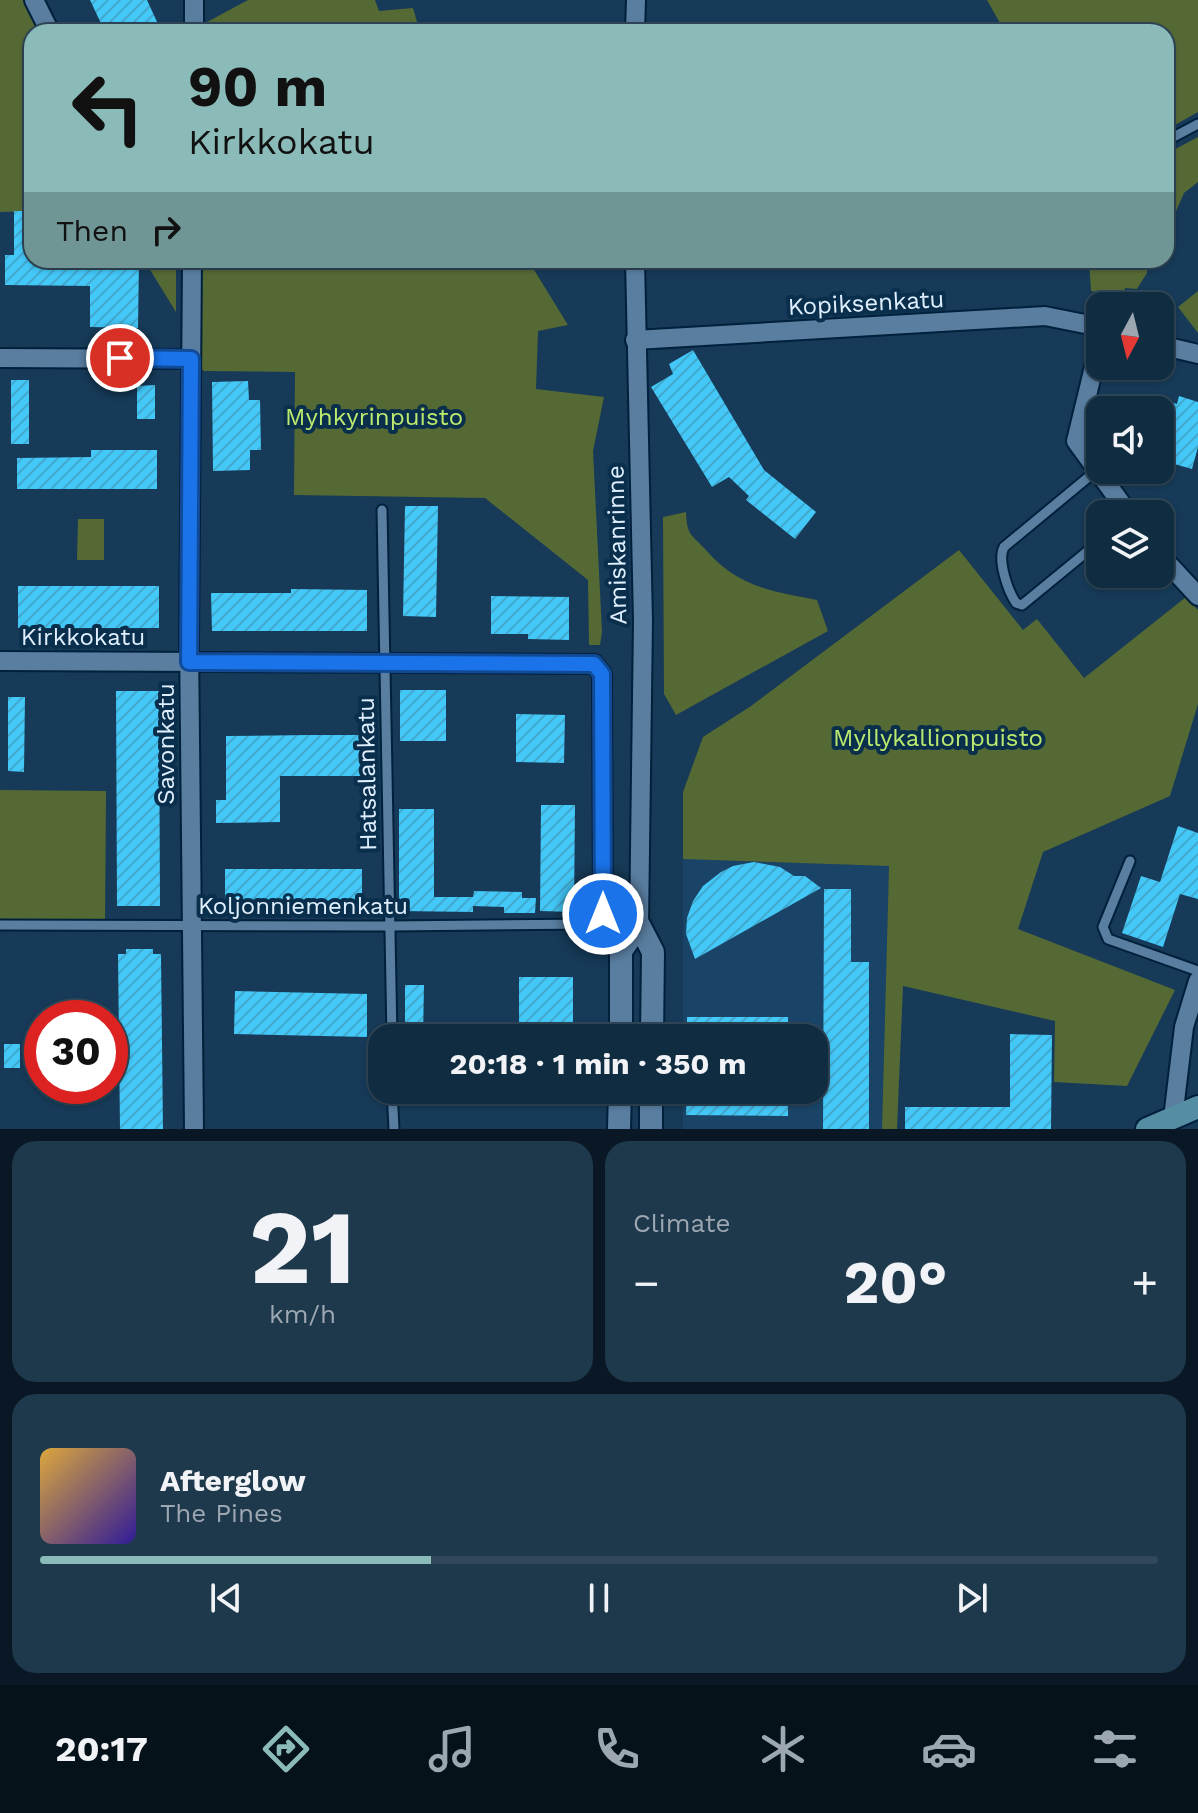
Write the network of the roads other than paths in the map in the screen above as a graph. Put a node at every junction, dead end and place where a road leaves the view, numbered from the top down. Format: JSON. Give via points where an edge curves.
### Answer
{"nodes":[{"id":1,"x":34,"y":0,"type":"edge"},
{"id":2,"x":194,"y":0,"type":"edge"},
{"id":3,"x":636,"y":0,"type":"edge"},
{"id":4,"x":46,"y":24,"type":"edge"},
{"id":5,"x":194,"y":24,"type":"edge"},
{"id":6,"x":635,"y":24,"type":"edge"},
{"id":7,"x":1198,"y":124,"type":"edge"},
{"id":8,"x":1174,"y":137,"type":"edge"},
{"id":9,"x":192,"y":268,"type":"edge"},
{"id":10,"x":635,"y":268,"type":"edge"},
{"id":11,"x":1086,"y":324,"type":"edge"},
{"id":12,"x":635,"y":340,"type":"junction"},
{"id":13,"x":1174,"y":348,"type":"edge"},
{"id":14,"x":1198,"y":354,"type":"edge"},
{"id":15,"x":0,"y":358,"type":"edge"},
{"id":16,"x":191,"y":359,"type":"junction"},
{"id":17,"x":1086,"y":400,"type":"edge"},
{"id":18,"x":1086,"y":455,"type":"edge"},
{"id":19,"x":1086,"y":479,"type":"edge"},
{"id":20,"x":382,"y":510,"type":"dead end"},
{"id":21,"x":1086,"y":552,"type":"edge"},
{"id":22,"x":1174,"y":570,"type":"edge"},
{"id":23,"x":1198,"y":596,"type":"edge"},
{"id":24,"x":0,"y":661,"type":"edge"},
{"id":25,"x":189,"y":662,"type":"junction"},
{"id":26,"x":384,"y":663,"type":"junction"},
{"id":27,"x":1130,"y":861,"type":"dead end"},
{"id":28,"x":603,"y":914,"type":"junction"},
{"id":29,"x":0,"y":925,"type":"edge"},
{"id":30,"x":639,"y":925,"type":"junction"},
{"id":31,"x":390,"y":926,"type":"junction"},
{"id":32,"x":191,"y":927,"type":"junction"},
{"id":33,"x":1198,"y":971,"type":"edge"},
{"id":34,"x":1198,"y":981,"type":"edge"},
{"id":35,"x":1194,"y":1007,"type":"edge"},
{"id":36,"x":392,"y":1024,"type":"edge"},
{"id":37,"x":621,"y":1024,"type":"edge"},
{"id":38,"x":652,"y":1024,"type":"edge"},
{"id":39,"x":393,"y":1104,"type":"edge"},
{"id":40,"x":620,"y":1104,"type":"edge"},
{"id":41,"x":651,"y":1104,"type":"edge"},
{"id":42,"x":1198,"y":1107,"type":"edge"},
{"id":43,"x":1173,"y":1118,"type":"junction"},
{"id":44,"x":194,"y":1129,"type":"edge"},
{"id":45,"x":394,"y":1129,"type":"edge"},
{"id":46,"x":619,"y":1129,"type":"edge"},
{"id":47,"x":651,"y":1129,"type":"edge"},
{"id":48,"x":1147,"y":1129,"type":"edge"}],
"edges":[{"from":1,"to":4,"type":"street"},
{"from":2,"to":5,"type":"street"},
{"from":3,"to":6,"type":"street"},
{"from":7,"to":8,"type":"lane"},
{"from":9,"to":16,"type":"street","name":"Savonkatu"},
{"from":10,"to":12,"type":"street","name":"Amiskanrinne"},
{"from":11,"to":12,"type":"street","name":"Kopiksenkatu","via":[[1045,316]]},
{"from":12,"to":30,"type":"street","name":"Amiskanrinne","via":[[643,621]]},
{"from":13,"to":14,"type":"street"},
{"from":15,"to":16,"type":"street"},
{"from":16,"to":25,"type":"street","name":"Savonkatu"},
{"from":17,"to":18,"type":"street","via":[[1076,441]]},
{"from":19,"to":21,"type":"lane","via":[[1004,547],[1012,598],[1022,605]]},
{"from":20,"to":26,"type":"lane","name":"Hatsalankatu"},
{"from":22,"to":23,"type":"street"},
{"from":24,"to":25,"type":"street","name":"Kirkkokatu"},
{"from":25,"to":26,"type":"street","name":"Kirkkokatu"},
{"from":25,"to":32,"type":"street","name":"Savonkatu"},
{"from":26,"to":28,"type":"street","name":"Kirkkokatu","via":[[594,664],[602,674]]},
{"from":26,"to":31,"type":"lane","name":"Hatsalankatu"},
{"from":27,"to":33,"type":"lane","via":[[1104,934]]},
{"from":28,"to":30,"type":"street"},
{"from":28,"to":31,"type":"lane","name":"Koljonniemenkatu","via":[[591,924]]},
{"from":29,"to":32,"type":"lane","name":"Koljonniemenkatu"},
{"from":30,"to":37,"type":"street","via":[[621,951]]},
{"from":30,"to":38,"type":"street","via":[[653,952]]},
{"from":31,"to":32,"type":"lane","name":"Koljonniemenkatu"},
{"from":31,"to":36,"type":"lane","name":"Hatsalankatu"},
{"from":32,"to":44,"type":"street","name":"Savonkatu"},
{"from":34,"to":35,"type":"street"},
{"from":35,"to":43,"type":"street","via":[[1178,1060]]},
{"from":39,"to":45,"type":"lane"},
{"from":40,"to":46,"type":"street"},
{"from":41,"to":47,"type":"street"},
{"from":42,"to":43,"type":"main road"},
{"from":43,"to":48,"type":"main road"}]}
